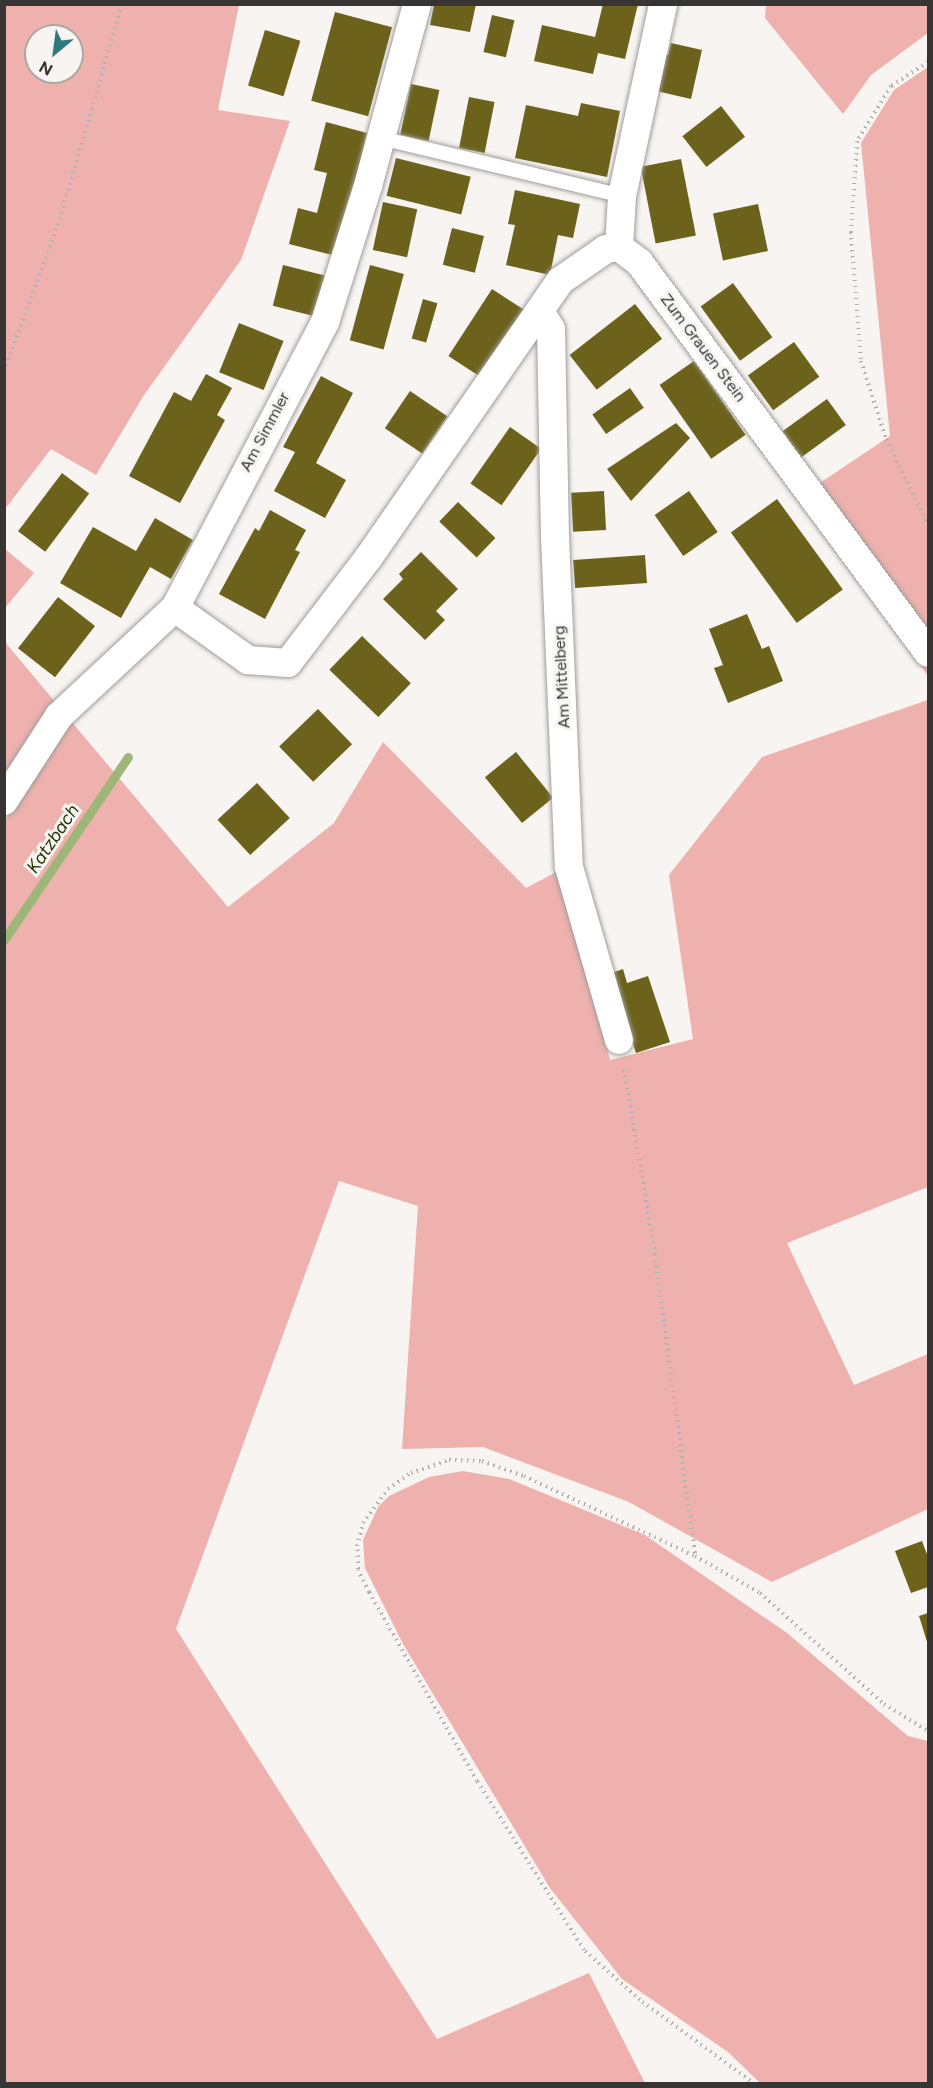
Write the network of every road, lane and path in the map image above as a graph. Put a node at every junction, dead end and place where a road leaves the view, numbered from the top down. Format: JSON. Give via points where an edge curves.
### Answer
{"nodes":[{"id":1,"x":122,"y":4,"type":"edge"},
{"id":2,"x":417,"y":4,"type":"edge"},
{"id":3,"x":663,"y":4,"type":"edge"},
{"id":4,"x":928,"y":62,"type":"edge"},
{"id":5,"x":381,"y":138,"type":"junction"},
{"id":6,"x":622,"y":196,"type":"junction"},
{"id":7,"x":619,"y":248,"type":"junction"},
{"id":8,"x":540,"y":311,"type":"junction"},
{"id":9,"x":4,"y":371,"type":"edge"},
{"id":10,"x":928,"y":525,"type":"edge"},
{"id":11,"x":175,"y":608,"type":"junction"},
{"id":12,"x":928,"y":653,"type":"edge"},
{"id":13,"x":4,"y":801,"type":"edge"},
{"id":14,"x":619,"y":1040,"type":"joint"},
{"id":15,"x":695,"y":1556,"type":"junction"},
{"id":16,"x":928,"y":1731,"type":"edge"},
{"id":17,"x":755,"y":2084,"type":"edge"}],
"edges":[{"from":1,"to":9,"type":"path","via":[[58,225]]},
{"from":2,"to":5,"type":"street","name":"Am Simmler"},
{"from":3,"to":6,"type":"street"},
{"from":4,"to":10,"type":"path","via":[[891,86],[857,141],[851,232],[861,362],[886,439]]},
{"from":5,"to":6,"type":"lane"},
{"from":5,"to":11,"type":"street","name":"Am Simmler","via":[[325,322]]},
{"from":6,"to":7,"type":"street"},
{"from":7,"to":8,"type":"street","via":[[606,249],[560,281]]},
{"from":7,"to":12,"type":"street","name":"Zum Grauen Stein","via":[[639,262]]},
{"from":8,"to":11,"type":"street","via":[[369,557],[288,663],[248,660]]},
{"from":8,"to":14,"type":"street","name":"Am Mittelberg","via":[[551,329],[569,867]]},
{"from":11,"to":13,"type":"street","name":"Am Simmler","via":[[59,716]]},
{"from":14,"to":15,"type":"path","via":[[655,1254]]},
{"from":15,"to":16,"type":"path","via":[[760,1593],[884,1704]]},
{"from":15,"to":17,"type":"path","via":[[524,1476],[482,1461],[449,1460],[411,1473],[388,1490],[363,1523],[357,1546],[358,1569],[395,1638],[477,1781],[584,1950],[640,2000]]}]}
